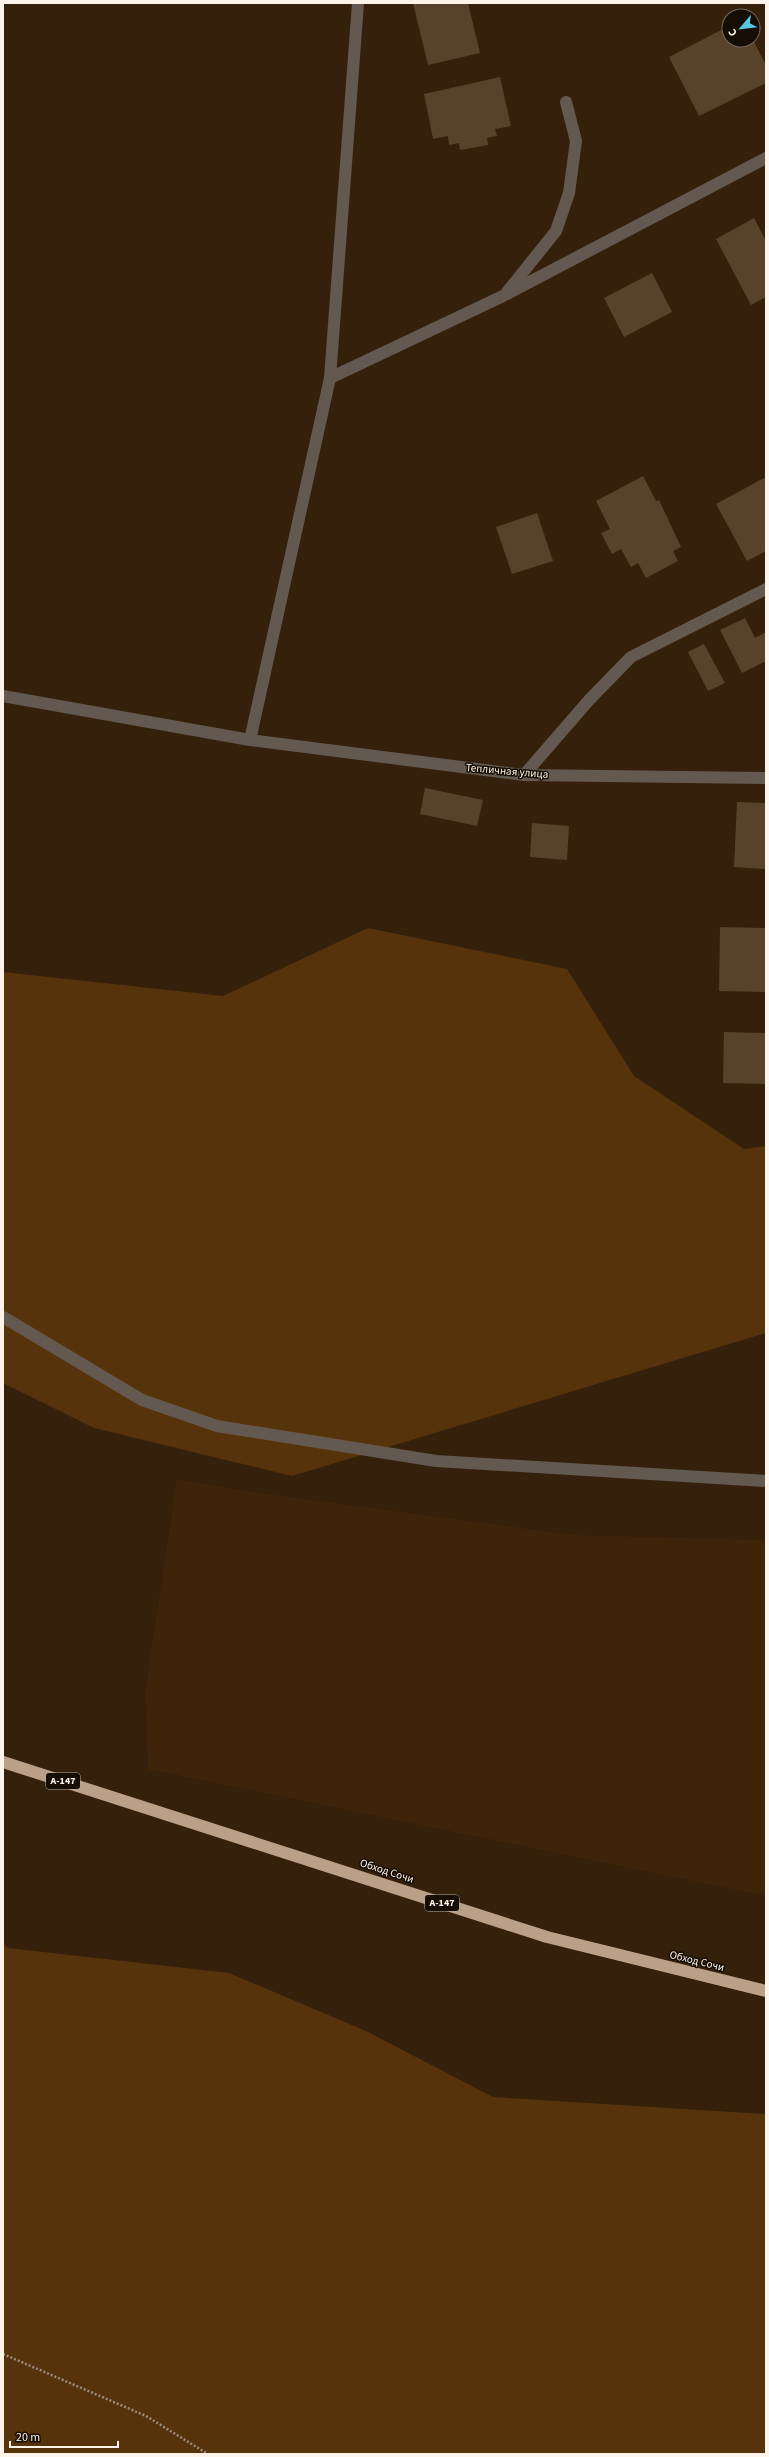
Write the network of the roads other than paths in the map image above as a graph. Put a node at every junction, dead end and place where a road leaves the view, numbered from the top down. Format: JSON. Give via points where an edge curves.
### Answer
{"nodes":[{"id":1,"x":358,"y":3,"type":"edge"},
{"id":2,"x":566,"y":102,"type":"dead end"},
{"id":3,"x":766,"y":158,"type":"edge"},
{"id":4,"x":503,"y":296,"type":"junction"},
{"id":5,"x":330,"y":378,"type":"junction"},
{"id":6,"x":766,"y":589,"type":"edge"},
{"id":7,"x":3,"y":696,"type":"edge"},
{"id":8,"x":250,"y":740,"type":"junction"},
{"id":9,"x":524,"y":775,"type":"junction"},
{"id":10,"x":766,"y":778,"type":"edge"},
{"id":11,"x":3,"y":1317,"type":"edge"},
{"id":12,"x":766,"y":1481,"type":"edge"},
{"id":13,"x":3,"y":1762,"type":"edge"},
{"id":14,"x":766,"y":1991,"type":"edge"}],
"edges":[{"from":1,"to":5,"type":"street"},
{"from":2,"to":4,"type":"street","via":[[576,140],[569,194],[556,231]]},
{"from":3,"to":4,"type":"street"},
{"from":4,"to":5,"type":"street"},
{"from":5,"to":8,"type":"street"},
{"from":6,"to":9,"type":"street","via":[[631,658],[590,699]]},
{"from":7,"to":8,"type":"street","name":"Тепличная улица"},
{"from":8,"to":9,"type":"street","name":"Тепличная улица"},
{"from":9,"to":10,"type":"street","name":"Тепличная улица"},
{"from":11,"to":12,"type":"street","via":[[142,1400],[217,1426],[436,1461]]},
{"from":13,"to":14,"type":"highway","name":"Обход Сочи","number":"А-147","via":[[547,1937]]}]}
